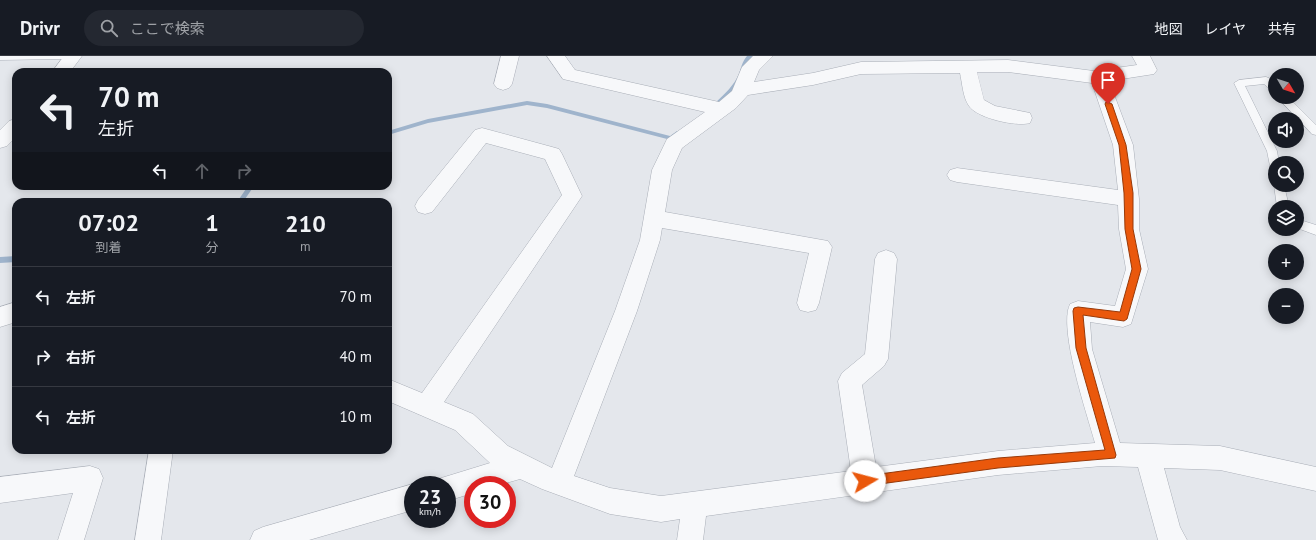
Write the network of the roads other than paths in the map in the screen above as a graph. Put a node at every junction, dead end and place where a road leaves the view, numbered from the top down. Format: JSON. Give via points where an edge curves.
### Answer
{"nodes":[{"id":1,"x":62,"y":56,"type":"edge"},
{"id":2,"x":73,"y":56,"type":"edge"},
{"id":3,"x":510,"y":56,"type":"edge"},
{"id":4,"x":556,"y":56,"type":"edge"},
{"id":5,"x":764,"y":56,"type":"edge"},
{"id":6,"x":1141,"y":56,"type":"edge"},
{"id":7,"x":0,"y":57,"type":"edge"},
{"id":8,"x":967,"y":66,"type":"junction"},
{"id":9,"x":64,"y":68,"type":"edge"},
{"id":10,"x":1099,"y":77,"type":"junction"},
{"id":11,"x":1268,"y":82,"type":"edge"},
{"id":12,"x":503,"y":84,"type":"dead end"},
{"id":13,"x":741,"y":90,"type":"junction"},
{"id":14,"x":1289,"y":104,"type":"edge"},
{"id":15,"x":722,"y":109,"type":"junction"},
{"id":16,"x":1022,"y":118,"type":"dead end"},
{"id":17,"x":12,"y":130,"type":"edge"},
{"id":18,"x":1316,"y":131,"type":"edge"},
{"id":19,"x":0,"y":141,"type":"edge"},
{"id":20,"x":1273,"y":156,"type":"edge"},
{"id":21,"x":957,"y":175,"type":"dead end"},
{"id":22,"x":1129,"y":199,"type":"junction"},
{"id":23,"x":425,"y":206,"type":"dead end"},
{"id":24,"x":654,"y":218,"type":"junction"},
{"id":25,"x":1304,"y":226,"type":"edge"},
{"id":26,"x":1316,"y":230,"type":"edge"},
{"id":27,"x":886,"y":259,"type":"dead end"},
{"id":28,"x":808,"y":303,"type":"dead end"},
{"id":29,"x":12,"y":313,"type":"edge"},
{"id":30,"x":0,"y":317,"type":"edge"},
{"id":31,"x":392,"y":392,"type":"edge"},
{"id":32,"x":427,"y":406,"type":"junction"},
{"id":33,"x":160,"y":454,"type":"edge"},
{"id":34,"x":1111,"y":455,"type":"junction"},
{"id":35,"x":1148,"y":456,"type":"junction"},
{"id":36,"x":522,"y":466,"type":"junction"},
{"id":37,"x":1316,"y":479,"type":"edge"},
{"id":38,"x":865,"y":481,"type":"junction"},
{"id":39,"x":559,"y":483,"type":"junction"},
{"id":40,"x":456,"y":485,"type":"edge"},
{"id":41,"x":0,"y":490,"type":"edge"},
{"id":42,"x":404,"y":500,"type":"edge"},
{"id":43,"x":696,"y":504,"type":"junction"},
{"id":44,"x":71,"y":540,"type":"edge"},
{"id":45,"x":148,"y":540,"type":"edge"},
{"id":46,"x":263,"y":540,"type":"edge"},
{"id":47,"x":690,"y":540,"type":"edge"},
{"id":48,"x":1174,"y":540,"type":"edge"}],
"edges":[{"from":1,"to":7,"type":"lane"},
{"from":2,"to":9,"type":"street"},
{"from":3,"to":12,"type":"street"},
{"from":4,"to":15,"type":"street","via":[[569,75]]},
{"from":5,"to":13,"type":"street","via":[[751,67]]},
{"from":6,"to":10,"type":"street","via":[[1148,70]]},
{"from":8,"to":10,"type":"street","via":[[1008,66]]},
{"from":8,"to":13,"type":"street","via":[[861,68],[813,79]]},
{"from":8,"to":16,"type":"street","via":[[976,102],[990,112]]},
{"from":10,"to":22,"type":"street","via":[[1122,145]]},
{"from":11,"to":20,"type":"lane","via":[[1266,80],[1239,83]]},
{"from":13,"to":15,"type":"street","via":[[740,94]]},
{"from":14,"to":18,"type":"lane"},
{"from":15,"to":24,"type":"street","via":[[674,144],[662,170]]},
{"from":17,"to":19,"type":"street"},
{"from":21,"to":22,"type":"street"},
{"from":22,"to":34,"type":"street","via":[[1129,229],[1137,269],[1124,317],[1078,311],[1081,348]]},
{"from":23,"to":32,"type":"street","via":[[482,135],[552,154],[572,196]]},
{"from":24,"to":28,"type":"street","via":[[820,247]]},
{"from":24,"to":39,"type":"street","via":[[650,240],[626,311]]},
{"from":25,"to":26,"type":"lane"},
{"from":27,"to":38,"type":"street","via":[[876,359],[850,382]]},
{"from":29,"to":30,"type":"street"},
{"from":31,"to":32,"type":"street"},
{"from":32,"to":36,"type":"street","via":[[464,422],[499,455]]},
{"from":33,"to":45,"type":"street"},
{"from":34,"to":35,"type":"street"},
{"from":34,"to":38,"type":"street","via":[[998,463]]},
{"from":35,"to":37,"type":"street","via":[[1220,458]]},
{"from":35,"to":48,"type":"street","via":[[1169,534]]},
{"from":36,"to":39,"type":"street"},
{"from":36,"to":40,"type":"street"},
{"from":38,"to":43,"type":"street"},
{"from":39,"to":43,"type":"street","via":[[618,502],[662,509]]},
{"from":41,"to":44,"type":"street","via":[[90,478]]},
{"from":42,"to":46,"type":"street"},
{"from":43,"to":47,"type":"street"}]}
